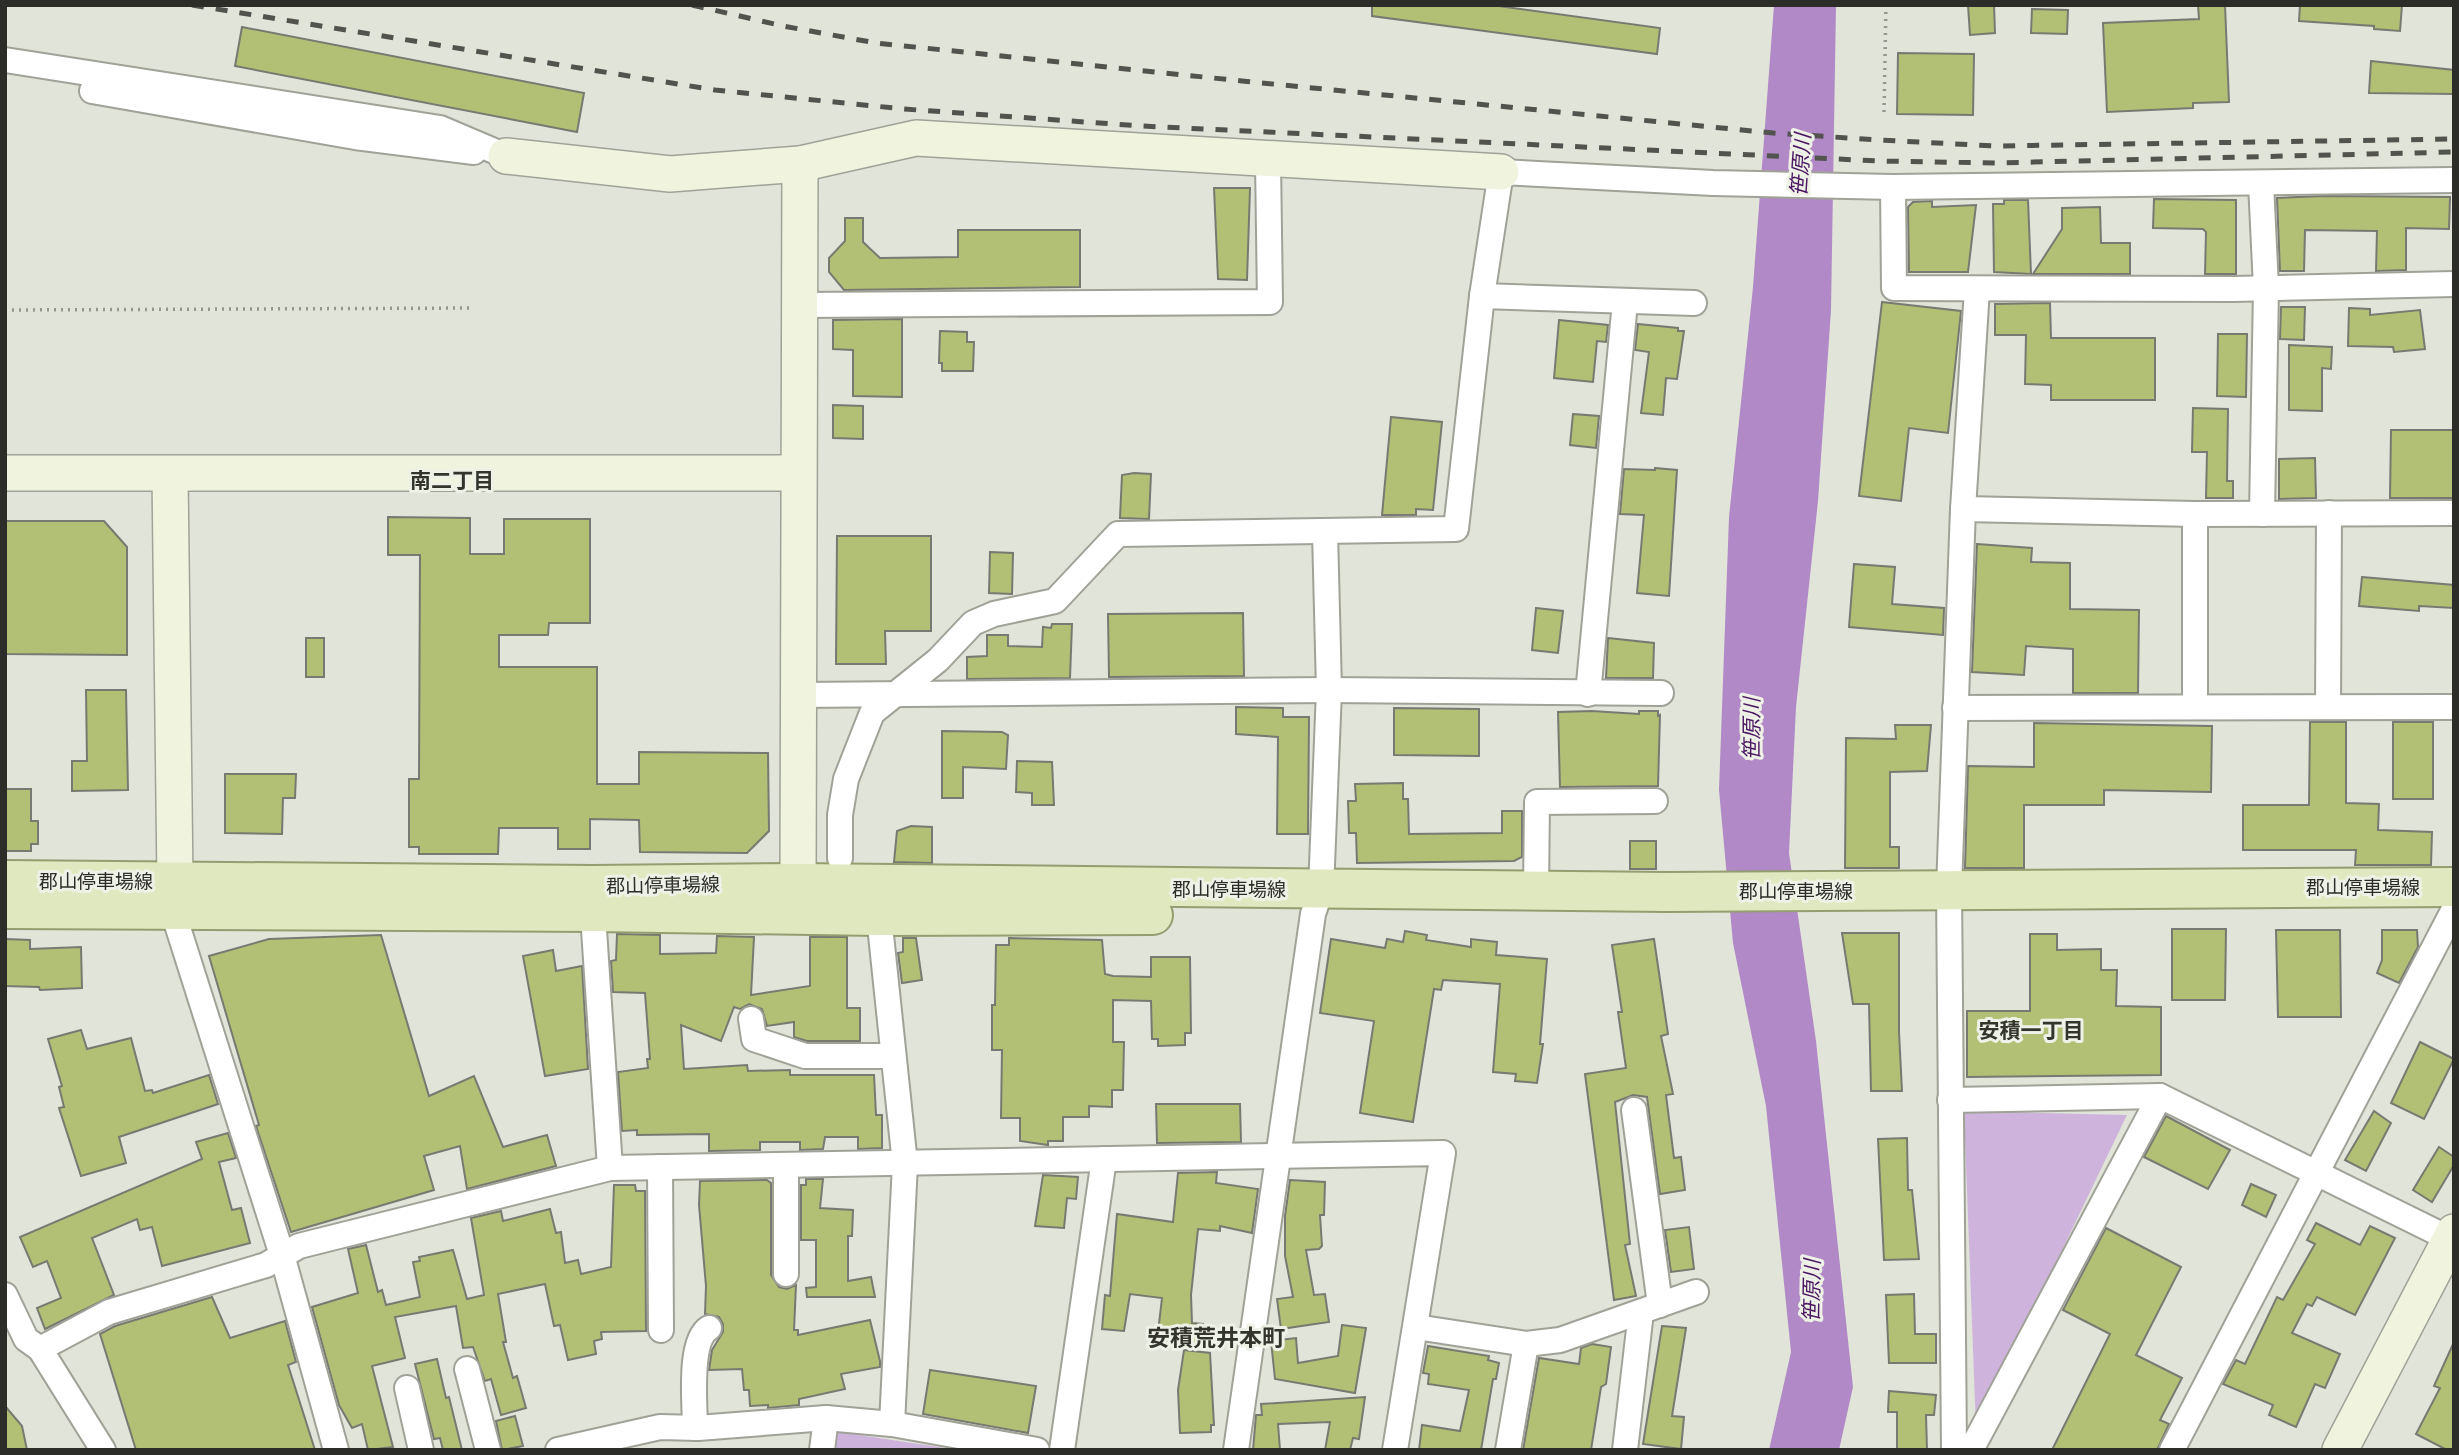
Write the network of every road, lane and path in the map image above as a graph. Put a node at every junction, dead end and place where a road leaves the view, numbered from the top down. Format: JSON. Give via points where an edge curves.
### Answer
{"nodes":[{"id":1,"x":1886,"y":5,"type":"edge"},
{"id":2,"x":5,"y":60,"type":"edge"},
{"id":3,"x":5,"y":76,"type":"edge"},
{"id":4,"x":1884,"y":111,"type":"dead end"},
{"id":5,"x":506,"y":156,"type":"junction"},
{"id":6,"x":1268,"y":160,"type":"junction"},
{"id":7,"x":800,"y":164,"type":"junction"},
{"id":8,"x":1501,"y":172,"type":"junction"},
{"id":9,"x":2454,"y":180,"type":"edge"},
{"id":10,"x":2261,"y":183,"type":"junction"},
{"id":11,"x":1886,"y":186,"type":"junction"},
{"id":12,"x":2454,"y":284,"type":"edge"},
{"id":13,"x":2266,"y":288,"type":"junction"},
{"id":14,"x":1977,"y":289,"type":"junction"},
{"id":15,"x":1482,"y":296,"type":"junction"},
{"id":16,"x":1625,"y":302,"type":"junction"},
{"id":17,"x":1694,"y":303,"type":"dead end"},
{"id":18,"x":801,"y":305,"type":"junction"},
{"id":19,"x":474,"y":308,"type":"dead end"},
{"id":20,"x":5,"y":310,"type":"edge"},
{"id":21,"x":5,"y":473,"type":"edge"},
{"id":22,"x":797,"y":473,"type":"junction"},
{"id":23,"x":170,"y":474,"type":"junction"},
{"id":24,"x":1963,"y":509,"type":"junction"},
{"id":25,"x":2262,"y":513,"type":"junction"},
{"id":26,"x":2329,"y":513,"type":"junction"},
{"id":27,"x":2454,"y":513,"type":"edge"},
{"id":28,"x":2195,"y":514,"type":"junction"},
{"id":29,"x":1325,"y":532,"type":"junction"},
{"id":30,"x":1329,"y":690,"type":"junction"},
{"id":31,"x":1661,"y":693,"type":"dead end"},
{"id":32,"x":896,"y":694,"type":"junction"},
{"id":33,"x":1588,"y":694,"type":"junction"},
{"id":34,"x":801,"y":695,"type":"junction"},
{"id":35,"x":2195,"y":707,"type":"junction"},
{"id":36,"x":2328,"y":707,"type":"junction"},
{"id":37,"x":2454,"y":707,"type":"edge"},
{"id":38,"x":1955,"y":708,"type":"junction"},
{"id":39,"x":1655,"y":800,"type":"dead end"},
{"id":40,"x":840,"y":858,"type":"dead end"},
{"id":41,"x":5,"y":880,"type":"edge"},
{"id":42,"x":798,"y":883,"type":"junction"},
{"id":43,"x":2454,"y":887,"type":"edge"},
{"id":44,"x":1536,"y":891,"type":"junction"},
{"id":45,"x":174,"y":897,"type":"junction"},
{"id":46,"x":592,"y":898,"type":"junction"},
{"id":47,"x":1949,"y":900,"type":"junction"},
{"id":48,"x":1667,"y":901,"type":"junction"},
{"id":49,"x":1317,"y":902,"type":"junction"},
{"id":50,"x":5,"y":909,"type":"edge"},
{"id":51,"x":2453,"y":911,"type":"edge"},
{"id":52,"x":879,"y":916,"type":"junction"},
{"id":53,"x":751,"y":1019,"type":"dead end"},
{"id":54,"x":893,"y":1056,"type":"junction"},
{"id":55,"x":2160,"y":1096,"type":"junction"},
{"id":56,"x":1950,"y":1100,"type":"junction"},
{"id":57,"x":1634,"y":1110,"type":"dead end"},
{"id":58,"x":1278,"y":1155,"type":"junction"},
{"id":59,"x":1104,"y":1159,"type":"junction"},
{"id":60,"x":905,"y":1164,"type":"junction"},
{"id":61,"x":786,"y":1166,"type":"junction"},
{"id":62,"x":660,"y":1167,"type":"junction"},
{"id":63,"x":610,"y":1168,"type":"junction"},
{"id":64,"x":2316,"y":1173,"type":"junction"},
{"id":65,"x":2452,"y":1237,"type":"edge"},
{"id":66,"x":282,"y":1255,"type":"junction"},
{"id":67,"x":786,"y":1274,"type":"dead end"},
{"id":68,"x":2454,"y":1281,"type":"edge"},
{"id":69,"x":1696,"y":1292,"type":"dead end"},
{"id":70,"x":5,"y":1295,"type":"edge"},
{"id":71,"x":1651,"y":1308,"type":"junction"},
{"id":72,"x":1416,"y":1327,"type":"junction"},
{"id":73,"x":709,"y":1328,"type":"dead end"},
{"id":74,"x":661,"y":1331,"type":"dead end"},
{"id":75,"x":1526,"y":1344,"type":"junction"},
{"id":76,"x":40,"y":1349,"type":"junction"},
{"id":77,"x":467,"y":1369,"type":"dead end"},
{"id":78,"x":407,"y":1388,"type":"dead end"},
{"id":79,"x":826,"y":1418,"type":"junction"},
{"id":80,"x":892,"y":1424,"type":"junction"},
{"id":81,"x":695,"y":1428,"type":"junction"},
{"id":82,"x":103,"y":1450,"type":"edge"},
{"id":83,"x":336,"y":1450,"type":"edge"},
{"id":84,"x":421,"y":1450,"type":"edge"},
{"id":85,"x":488,"y":1450,"type":"edge"},
{"id":86,"x":558,"y":1450,"type":"edge"},
{"id":87,"x":821,"y":1450,"type":"edge"},
{"id":88,"x":1037,"y":1450,"type":"edge"},
{"id":89,"x":1062,"y":1450,"type":"edge"},
{"id":90,"x":1236,"y":1450,"type":"edge"},
{"id":91,"x":1395,"y":1450,"type":"edge"},
{"id":92,"x":1508,"y":1450,"type":"edge"},
{"id":93,"x":1625,"y":1450,"type":"edge"},
{"id":94,"x":1954,"y":1450,"type":"edge"},
{"id":95,"x":1971,"y":1450,"type":"edge"},
{"id":96,"x":2172,"y":1450,"type":"edge"},
{"id":97,"x":2340,"y":1450,"type":"edge"},
{"id":98,"x":2367,"y":1450,"type":"edge"}],
"edges":[{"from":1,"to":4,"type":"path"},
{"from":2,"to":5,"type":"street","via":[[440,128]]},
{"from":3,"to":5,"type":"street","via":[[355,137]]},
{"from":5,"to":7,"type":"street","via":[[670,174]]},
{"from":6,"to":7,"type":"street","via":[[916,138]]},
{"from":6,"to":8,"type":"street"},
{"from":6,"to":18,"type":"street","via":[[1270,302]]},
{"from":7,"to":18,"type":"street"},
{"from":8,"to":11,"type":"street","via":[[1713,184]]},
{"from":8,"to":15,"type":"street"},
{"from":9,"to":10,"type":"street"},
{"from":10,"to":11,"type":"street"},
{"from":10,"to":13,"type":"street"},
{"from":11,"to":14,"type":"street","via":[[1894,288]]},
{"from":12,"to":13,"type":"street"},
{"from":13,"to":14,"type":"street"},
{"from":13,"to":25,"type":"street"},
{"from":14,"to":24,"type":"street"},
{"from":15,"to":16,"type":"street"},
{"from":15,"to":29,"type":"street","via":[[1456,529]]},
{"from":16,"to":17,"type":"street"},
{"from":16,"to":33,"type":"street"},
{"from":18,"to":22,"type":"street"},
{"from":19,"to":20,"type":"path"},
{"from":21,"to":23,"type":"street"},
{"from":22,"to":23,"type":"street"},
{"from":22,"to":34,"type":"street"},
{"from":23,"to":45,"type":"street"},
{"from":24,"to":28,"type":"street"},
{"from":24,"to":38,"type":"street"},
{"from":25,"to":26,"type":"street"},
{"from":25,"to":28,"type":"street"},
{"from":26,"to":27,"type":"street"},
{"from":26,"to":36,"type":"street"},
{"from":28,"to":35,"type":"street"},
{"from":29,"to":30,"type":"street"},
{"from":29,"to":32,"type":"street","via":[[1118,534],[1055,601],[973,623]]},
{"from":30,"to":32,"type":"street"},
{"from":30,"to":33,"type":"street"},
{"from":30,"to":49,"type":"street"},
{"from":31,"to":33,"type":"street"},
{"from":32,"to":34,"type":"street"},
{"from":32,"to":40,"type":"street","via":[[872,713],[846,779]]},
{"from":34,"to":42,"type":"street"},
{"from":35,"to":36,"type":"street"},
{"from":35,"to":38,"type":"street"},
{"from":36,"to":37,"type":"street"},
{"from":38,"to":47,"type":"street"},
{"from":39,"to":44,"type":"street","via":[[1537,802]]},
{"from":41,"to":45,"type":"main road","name":"郡山停車場線"},
{"from":42,"to":46,"type":"main road","name":"郡山停車場線"},
{"from":42,"to":49,"type":"main road","name":"郡山停車場線"},
{"from":43,"to":47,"type":"main road","name":"郡山停車場線"},
{"from":44,"to":48,"type":"main road","name":"郡山停車場線"},
{"from":44,"to":49,"type":"main road","name":"郡山停車場線"},
{"from":45,"to":46,"type":"main road","name":"郡山停車場線"},
{"from":45,"to":50,"type":"main road","name":"郡山停車場線"},
{"from":45,"to":66,"type":"street"},
{"from":46,"to":52,"type":"main road","name":"郡山停車場線"},
{"from":46,"to":63,"type":"street"},
{"from":47,"to":48,"type":"main road","name":"郡山停車場線"},
{"from":47,"to":51,"type":"main road","name":"郡山停車場線"},
{"from":47,"to":56,"type":"street"},
{"from":48,"to":49,"type":"main road","name":"郡山停車場線"},
{"from":49,"to":52,"type":"main road","name":"郡山停車場線"},
{"from":49,"to":58,"type":"street"},
{"from":51,"to":64,"type":"street"},
{"from":52,"to":54,"type":"street"},
{"from":53,"to":54,"type":"street","via":[[754,1039],[795,1054]]},
{"from":54,"to":60,"type":"street"},
{"from":55,"to":56,"type":"street"},
{"from":55,"to":64,"type":"street"},
{"from":55,"to":95,"type":"street"},
{"from":56,"to":94,"type":"street"},
{"from":57,"to":71,"type":"street"},
{"from":58,"to":59,"type":"street"},
{"from":58,"to":72,"type":"street","via":[[1443,1153]]},
{"from":58,"to":90,"type":"street"},
{"from":59,"to":60,"type":"street"},
{"from":59,"to":89,"type":"street"},
{"from":60,"to":61,"type":"street"},
{"from":60,"to":80,"type":"street"},
{"from":61,"to":62,"type":"street"},
{"from":61,"to":67,"type":"street"},
{"from":62,"to":63,"type":"street"},
{"from":62,"to":74,"type":"street"},
{"from":63,"to":66,"type":"street","via":[[351,1231]]},
{"from":64,"to":65,"type":"street"},
{"from":64,"to":96,"type":"street"},
{"from":65,"to":97,"type":"street"},
{"from":66,"to":76,"type":"street","via":[[266,1265],[109,1312]]},
{"from":66,"to":83,"type":"street"},
{"from":68,"to":98,"type":"street"},
{"from":69,"to":71,"type":"street"},
{"from":70,"to":76,"type":"street","via":[[26,1339]]},
{"from":71,"to":75,"type":"street","via":[[1560,1340]]},
{"from":71,"to":93,"type":"street"},
{"from":72,"to":75,"type":"street"},
{"from":72,"to":91,"type":"street"},
{"from":73,"to":81,"type":"street","via":[[702,1333],[695,1359]]},
{"from":75,"to":92,"type":"street"},
{"from":76,"to":82,"type":"street"},
{"from":77,"to":85,"type":"street"},
{"from":78,"to":84,"type":"street"},
{"from":79,"to":80,"type":"street"},
{"from":79,"to":81,"type":"street"},
{"from":79,"to":87,"type":"street"},
{"from":80,"to":88,"type":"street"},
{"from":81,"to":86,"type":"street","via":[[660,1427]]}]}
